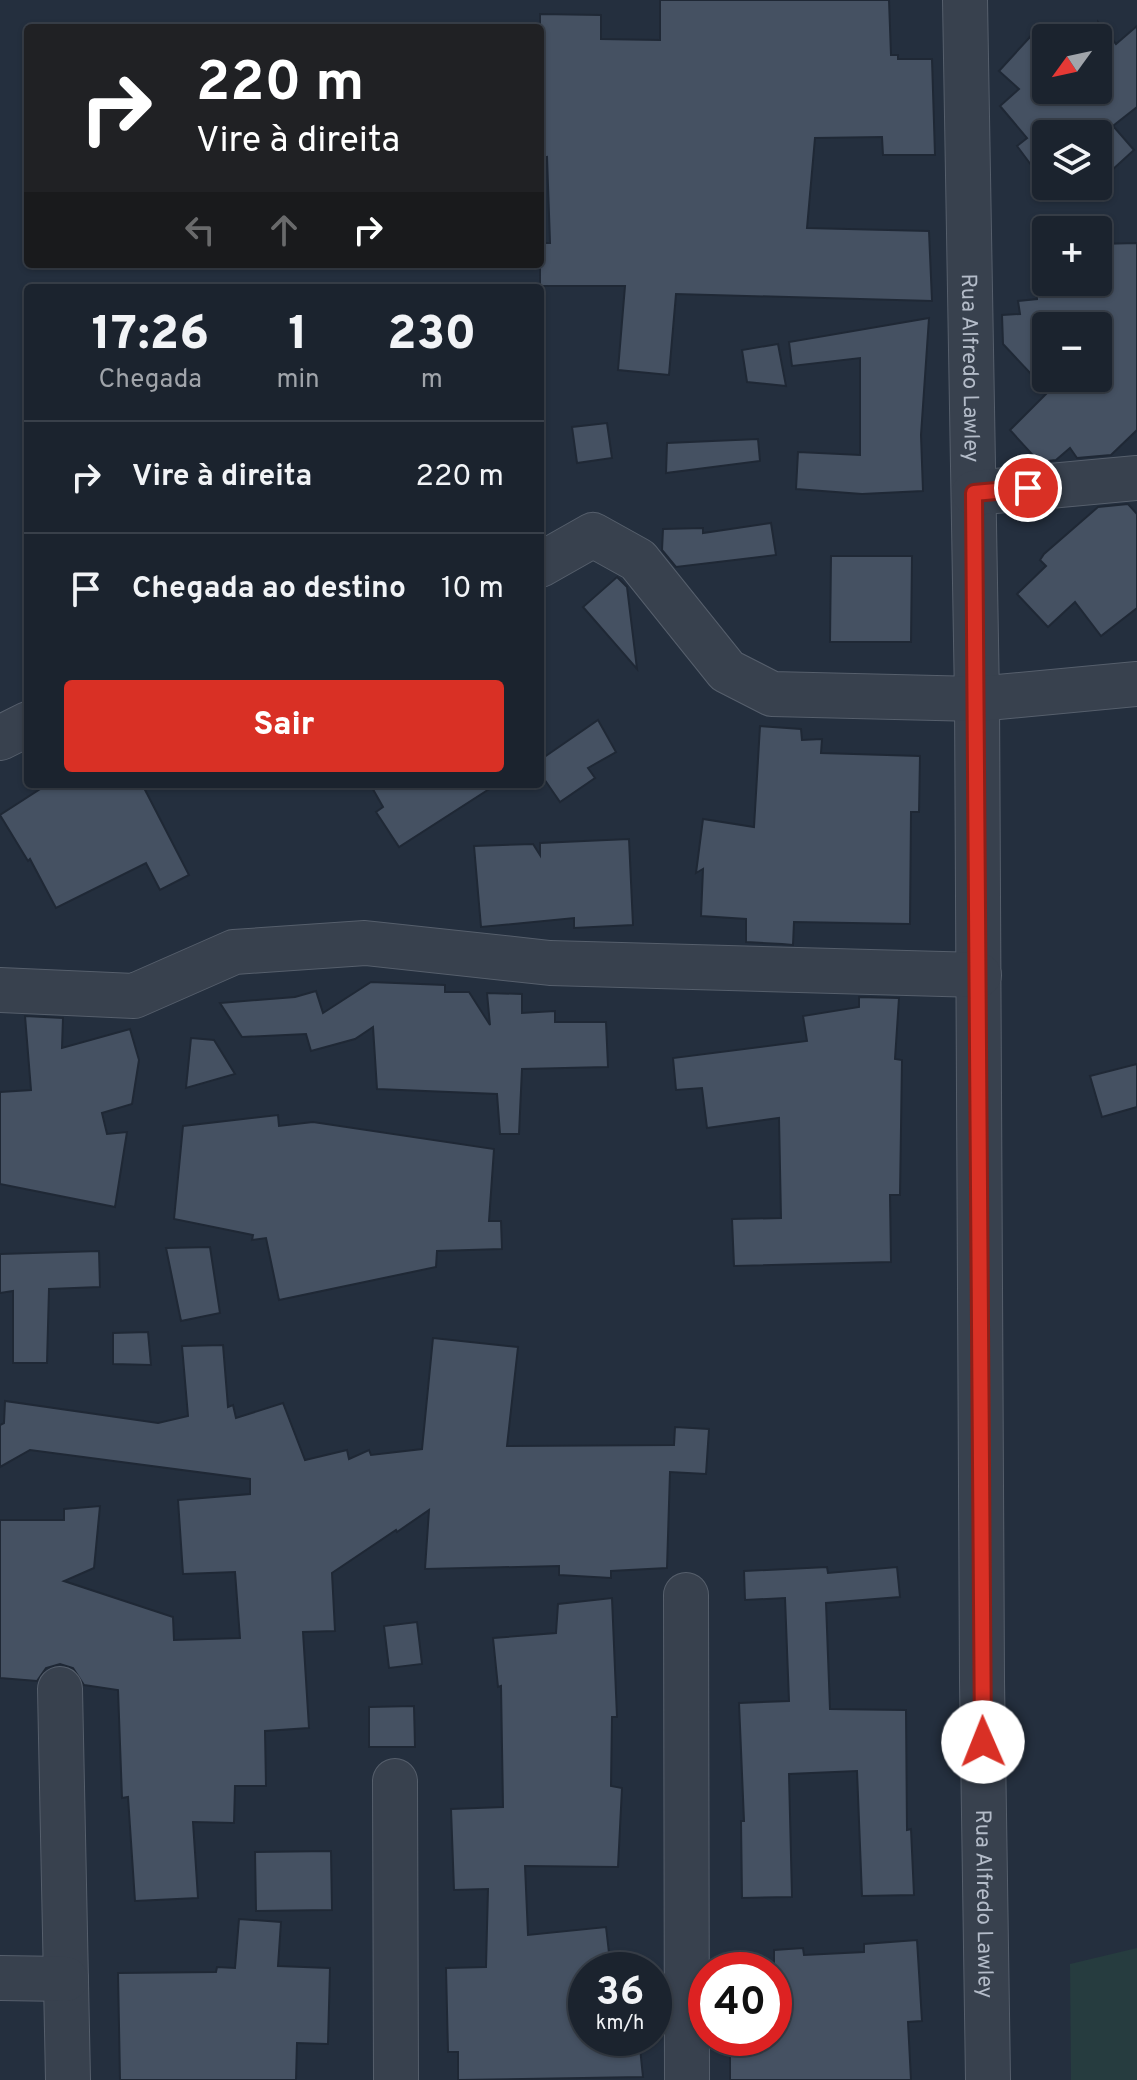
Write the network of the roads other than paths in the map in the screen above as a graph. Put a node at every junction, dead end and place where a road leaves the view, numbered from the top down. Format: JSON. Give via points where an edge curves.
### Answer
{"nodes":[{"id":1,"x":965,"y":0,"type":"edge"},
{"id":2,"x":1137,"y":478,"type":"edge"},
{"id":3,"x":974,"y":493,"type":"junction"},
{"id":4,"x":544,"y":563,"type":"edge"},
{"id":5,"x":1137,"y":684,"type":"edge"},
{"id":6,"x":977,"y":699,"type":"junction"},
{"id":7,"x":24,"y":726,"type":"edge"},
{"id":8,"x":0,"y":738,"type":"edge"},
{"id":9,"x":979,"y":975,"type":"junction"},
{"id":10,"x":0,"y":990,"type":"edge"},
{"id":11,"x":686,"y":1595,"type":"dead end"},
{"id":12,"x":60,"y":1689,"type":"dead end"},
{"id":13,"x":395,"y":1781,"type":"dead end"},
{"id":14,"x":0,"y":1978,"type":"edge"},
{"id":15,"x":66,"y":1979,"type":"junction"},
{"id":16,"x":68,"y":2080,"type":"edge"},
{"id":17,"x":396,"y":2080,"type":"edge"},
{"id":18,"x":687,"y":2080,"type":"edge"},
{"id":19,"x":988,"y":2080,"type":"edge"}],
"edges":[{"from":1,"to":3,"type":"street","name":"Rua Alfredo Lawley"},
{"from":2,"to":3,"type":"street"},
{"from":3,"to":6,"type":"street","name":"Rua Alfredo Lawley"},
{"from":4,"to":6,"type":"street","via":[[593,535],[638,560],[727,671],[772,694]]},
{"from":5,"to":6,"type":"street"},
{"from":6,"to":9,"type":"street","name":"Rua Alfredo Lawley"},
{"from":7,"to":8,"type":"street"},
{"from":9,"to":10,"type":"street","via":[[550,963],[365,943],[234,952],[134,996]]},
{"from":9,"to":19,"type":"street","name":"Rua Alfredo Lawley"},
{"from":11,"to":18,"type":"street"},
{"from":12,"to":15,"type":"street"},
{"from":13,"to":17,"type":"street"},
{"from":14,"to":15,"type":"street"},
{"from":15,"to":16,"type":"street"}]}
